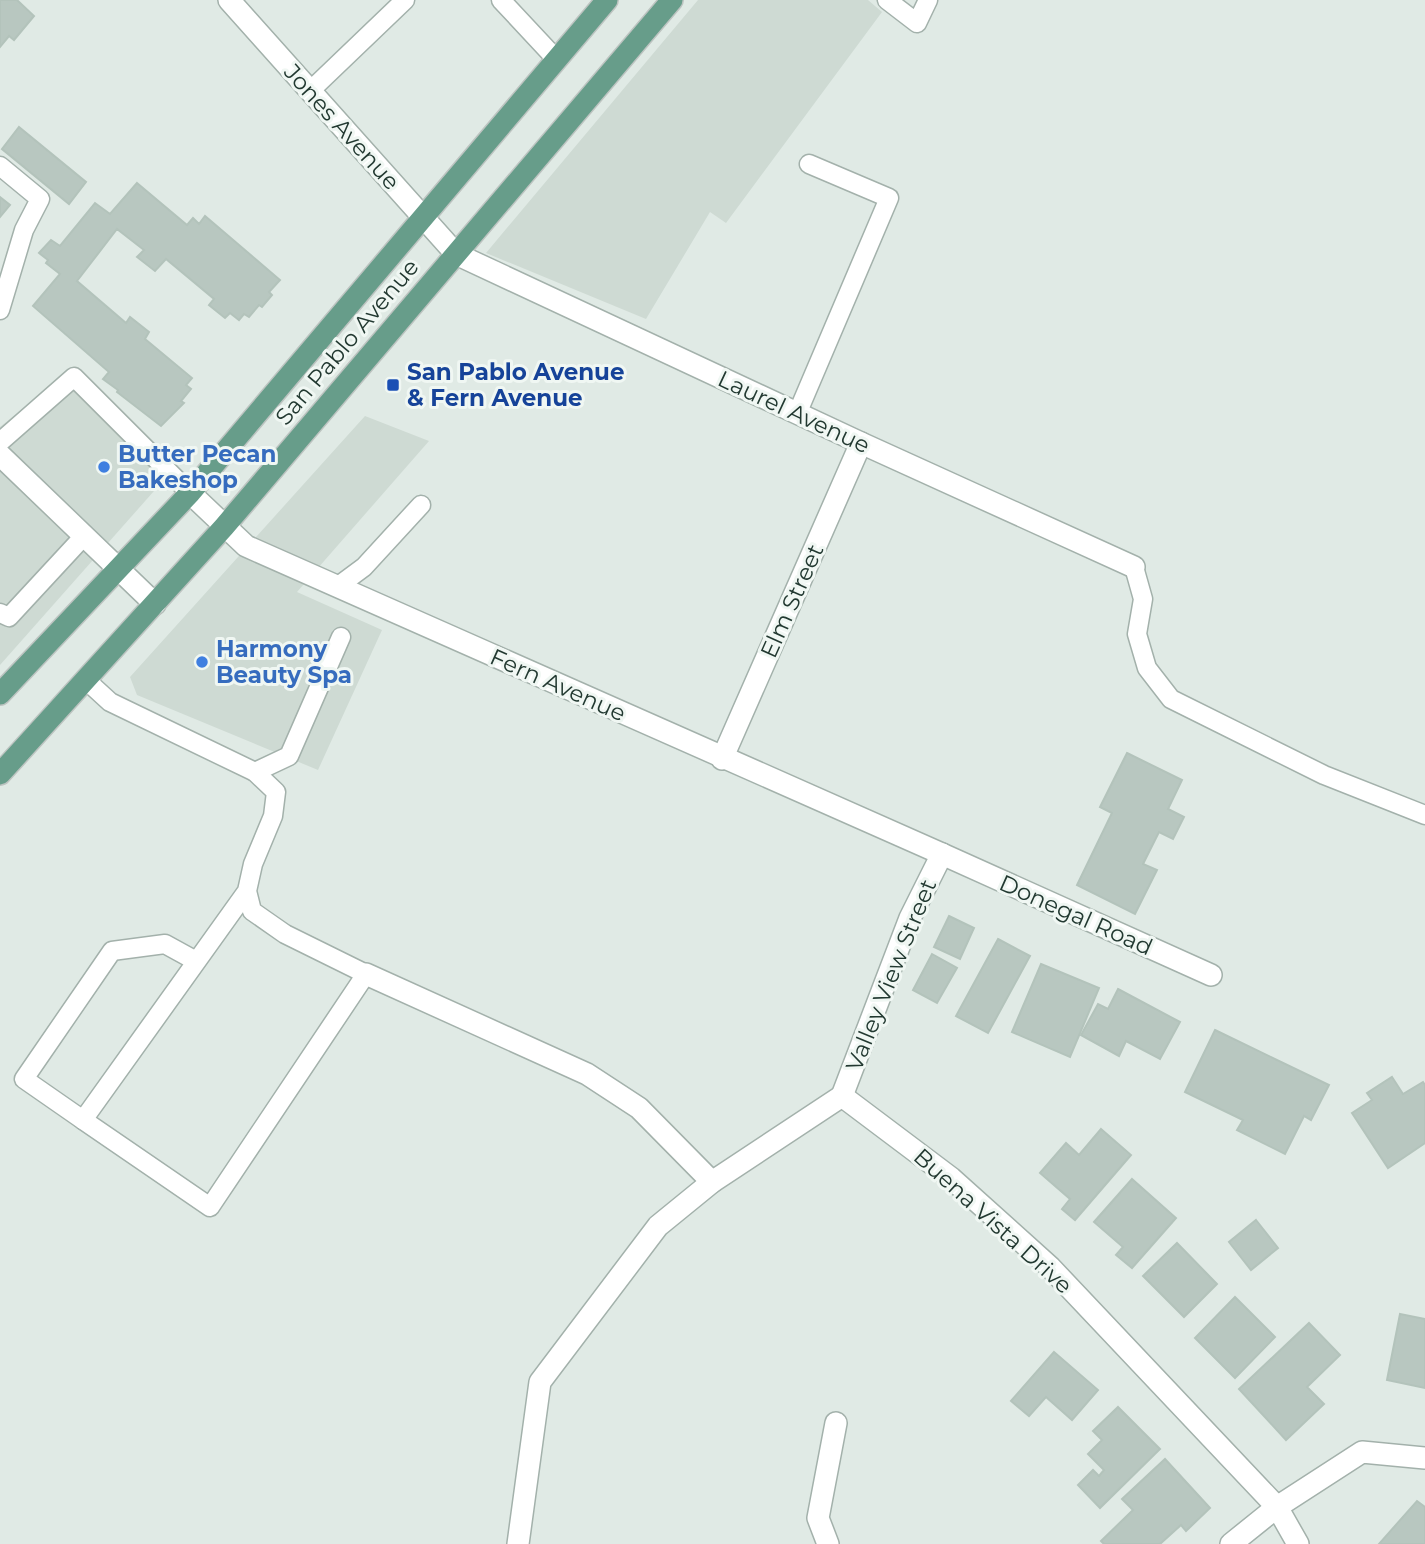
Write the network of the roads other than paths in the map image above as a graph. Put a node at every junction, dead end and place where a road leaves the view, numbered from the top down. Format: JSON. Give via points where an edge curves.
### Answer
{"nodes":[{"id":1,"x":229,"y":0,"type":"edge"},
{"id":2,"x":405,"y":0,"type":"edge"},
{"id":3,"x":501,"y":0,"type":"edge"},
{"id":4,"x":607,"y":0,"type":"edge"},
{"id":5,"x":672,"y":0,"type":"edge"},
{"id":6,"x":887,"y":0,"type":"edge"},
{"id":7,"x":928,"y":0,"type":"edge"},
{"id":8,"x":556,"y":60,"type":"junction"},
{"id":9,"x":310,"y":91,"type":"junction"},
{"id":10,"x":809,"y":164,"type":"dead end"},
{"id":11,"x":0,"y":166,"type":"edge"},
{"id":12,"x":424,"y":218,"type":"junction"},
{"id":13,"x":456,"y":254,"type":"junction"},
{"id":14,"x":0,"y":310,"type":"edge"},
{"id":15,"x":797,"y":414,"type":"junction"},
{"id":16,"x":0,"y":442,"type":"edge"},
{"id":17,"x":861,"y":443,"type":"junction"},
{"id":18,"x":0,"y":455,"type":"edge"},
{"id":19,"x":190,"y":493,"type":"junction"},
{"id":20,"x":421,"y":505,"type":"dead end"},
{"id":21,"x":224,"y":527,"type":"junction"},
{"id":22,"x":84,"y":536,"type":"junction"},
{"id":23,"x":1134,"y":568,"type":"joint"},
{"id":24,"x":119,"y":569,"type":"junction"},
{"id":25,"x":337,"y":587,"type":"junction"},
{"id":26,"x":155,"y":604,"type":"junction"},
{"id":27,"x":0,"y":613,"type":"edge"},
{"id":28,"x":341,"y":638,"type":"dead end"},
{"id":29,"x":86,"y":680,"type":"junction"},
{"id":30,"x":1,"y":692,"type":"edge"},
{"id":31,"x":722,"y":759,"type":"junction"},
{"id":32,"x":255,"y":772,"type":"junction"},
{"id":33,"x":0,"y":774,"type":"edge"},
{"id":34,"x":1424,"y":811,"type":"edge"},
{"id":35,"x":942,"y":854,"type":"junction"},
{"id":36,"x":247,"y":891,"type":"junction"},
{"id":37,"x":196,"y":961,"type":"junction"},
{"id":38,"x":366,"y":974,"type":"junction"},
{"id":39,"x":1211,"y":975,"type":"dead end"},
{"id":40,"x":842,"y":1096,"type":"junction"},
{"id":41,"x":83,"y":1120,"type":"junction"},
{"id":42,"x":712,"y":1182,"type":"junction"},
{"id":43,"x":836,"y":1423,"type":"dead end"},
{"id":44,"x":1425,"y":1458,"type":"edge"},
{"id":45,"x":1277,"y":1507,"type":"junction"},
{"id":46,"x":517,"y":1544,"type":"edge"},
{"id":47,"x":828,"y":1544,"type":"edge"},
{"id":48,"x":1231,"y":1544,"type":"edge"},
{"id":49,"x":1297,"y":1544,"type":"edge"}],
"edges":[{"from":1,"to":9,"type":"street","name":"Jones Avenue"},
{"from":2,"to":9,"type":"lane"},
{"from":3,"to":8,"type":"lane"},
{"from":4,"to":8,"type":"main road","name":"San Pablo Avenue"},
{"from":5,"to":13,"type":"main road","name":"San Pablo Avenue"},
{"from":6,"to":7,"type":"lane","via":[[917,23]]},
{"from":8,"to":12,"type":"main road","name":"San Pablo Avenue"},
{"from":9,"to":12,"type":"street","name":"Jones Avenue"},
{"from":10,"to":15,"type":"lane","via":[[889,198]]},
{"from":11,"to":14,"type":"lane","via":[[40,199],[24,230]]},
{"from":12,"to":13,"type":"street","name":"Jones Avenue"},
{"from":12,"to":19,"type":"main road","name":"San Pablo Avenue"},
{"from":13,"to":15,"type":"street","name":"Laurel Avenue"},
{"from":13,"to":21,"type":"main road","name":"San Pablo Avenue"},
{"from":15,"to":17,"type":"street","name":"Laurel Avenue"},
{"from":16,"to":19,"type":"lane","via":[[74,377]]},
{"from":17,"to":23,"type":"street","name":"Laurel Avenue"},
{"from":17,"to":31,"type":"street","name":"Elm Street"},
{"from":18,"to":22,"type":"street"},
{"from":19,"to":21,"type":"street","name":"Fern Avenue"},
{"from":19,"to":24,"type":"main road","name":"San Pablo Avenue"},
{"from":20,"to":25,"type":"lane","via":[[364,567]]},
{"from":21,"to":25,"type":"street","name":"Fern Avenue","via":[[246,546]]},
{"from":21,"to":26,"type":"main road","name":"San Pablo Avenue"},
{"from":22,"to":24,"type":"street"},
{"from":22,"to":27,"type":"lane","via":[[9,617]]},
{"from":23,"to":34,"type":"lane","via":[[1143,599],[1137,634],[1147,668],[1171,698],[1324,775]]},
{"from":24,"to":26,"type":"street"},
{"from":24,"to":30,"type":"main road","name":"San Pablo Avenue"},
{"from":25,"to":31,"type":"street","name":"Fern Avenue"},
{"from":26,"to":29,"type":"main road","name":"San Pablo Avenue"},
{"from":28,"to":32,"type":"lane","via":[[289,756]]},
{"from":29,"to":32,"type":"lane","via":[[110,702]]},
{"from":29,"to":33,"type":"main road","name":"San Pablo Avenue"},
{"from":31,"to":35,"type":"street","name":"Fern Avenue"},
{"from":32,"to":36,"type":"lane","via":[[276,792],[273,816]]},
{"from":35,"to":39,"type":"street","name":"Donegal Road"},
{"from":35,"to":40,"type":"street","name":"Valley View Street","via":[[910,918]]},
{"from":36,"to":37,"type":"lane"},
{"from":36,"to":38,"type":"lane","via":[[252,911],[285,934]]},
{"from":37,"to":41,"type":"lane"},
{"from":37,"to":41,"type":"lane","via":[[165,944],[113,951],[24,1079]]},
{"from":38,"to":41,"type":"lane","via":[[210,1207]]},
{"from":38,"to":42,"type":"street","via":[[587,1074],[639,1108]]},
{"from":40,"to":42,"type":"street"},
{"from":40,"to":45,"type":"street","name":"Buena Vista Drive","via":[[951,1178],[1050,1267]]},
{"from":42,"to":46,"type":"street","via":[[658,1226],[540,1382]]},
{"from":43,"to":47,"type":"street","via":[[818,1518]]},
{"from":44,"to":45,"type":"street","via":[[1362,1452]]},
{"from":45,"to":48,"type":"street"},
{"from":45,"to":49,"type":"street","name":"Buena Vista Drive"}]}
